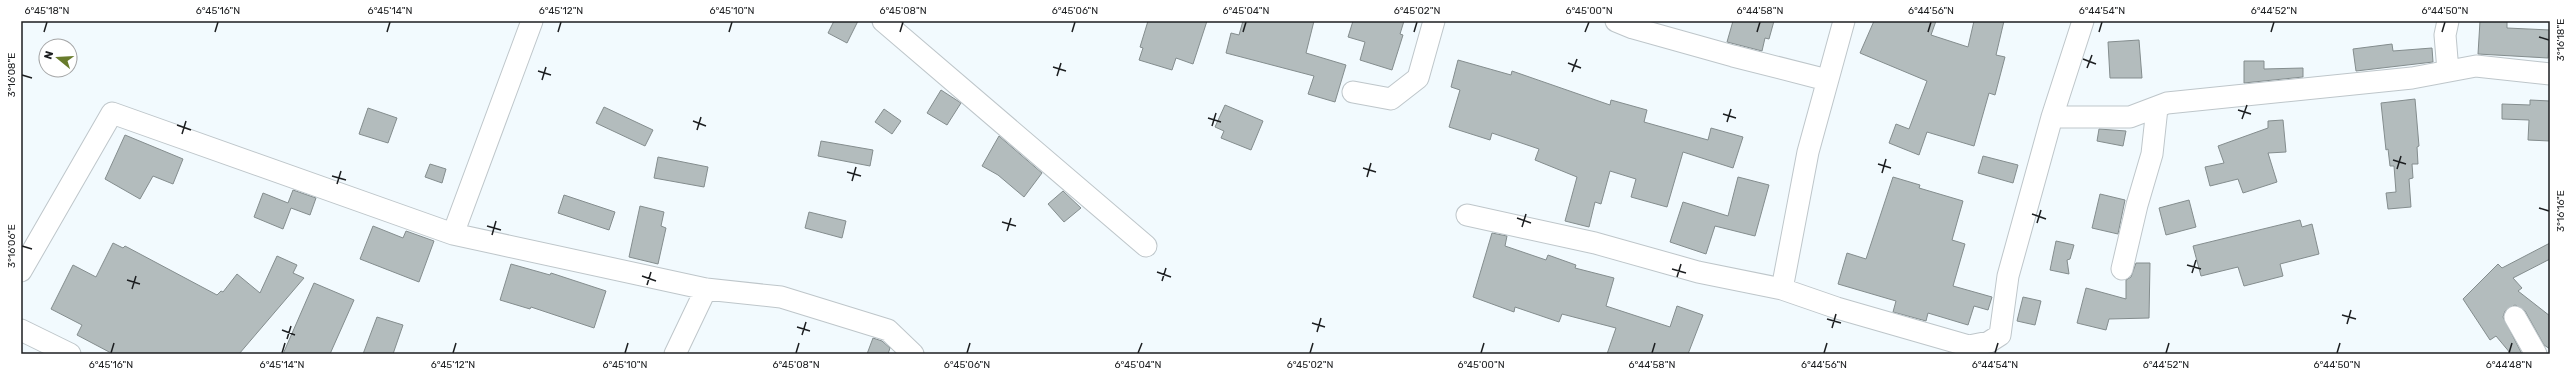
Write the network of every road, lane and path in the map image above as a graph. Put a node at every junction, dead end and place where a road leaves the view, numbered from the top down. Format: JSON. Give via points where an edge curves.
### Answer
{"nodes":[{"id":1,"x":532,"y":21,"type":"edge"},
{"id":2,"x":883,"y":21,"type":"edge"},
{"id":3,"x":1434,"y":21,"type":"edge"},
{"id":4,"x":1616,"y":21,"type":"edge"},
{"id":5,"x":1844,"y":21,"type":"edge"},
{"id":6,"x":2083,"y":21,"type":"edge"},
{"id":7,"x":2448,"y":21,"type":"edge"},
{"id":8,"x":2448,"y":71,"type":"junction"},
{"id":9,"x":2550,"y":74,"type":"edge"},
{"id":10,"x":1827,"y":80,"type":"junction"},
{"id":11,"x":1353,"y":92,"type":"dead end"},
{"id":12,"x":2157,"y":108,"type":"junction"},
{"id":13,"x":2052,"y":117,"type":"junction"},
{"id":14,"x":1467,"y":216,"type":"dead end"},
{"id":15,"x":453,"y":234,"type":"junction"},
{"id":16,"x":1146,"y":246,"type":"dead end"},
{"id":17,"x":2122,"y":269,"type":"dead end"},
{"id":18,"x":21,"y":271,"type":"edge"},
{"id":19,"x":1782,"y":289,"type":"junction"},
{"id":20,"x":706,"y":290,"type":"junction"},
{"id":21,"x":2515,"y":317,"type":"dead end"},
{"id":22,"x":21,"y":330,"type":"edge"},
{"id":23,"x":70,"y":354,"type":"edge"},
{"id":24,"x":675,"y":354,"type":"edge"},
{"id":25,"x":913,"y":354,"type":"edge"},
{"id":26,"x":2536,"y":354,"type":"edge"}],
"edges":[{"from":1,"to":15,"type":"street"},
{"from":2,"to":16,"type":"street"},
{"from":3,"to":11,"type":"street","via":[[1418,78],[1404,91],[1391,99]]},
{"from":4,"to":10,"type":"street","via":[[1732,56]]},
{"from":5,"to":10,"type":"street"},
{"from":6,"to":13,"type":"street"},
{"from":7,"to":8,"type":"street","via":[[2445,36]]},
{"from":8,"to":9,"type":"street","via":[[2476,66]]},
{"from":8,"to":12,"type":"street","via":[[2412,78],[2168,103]]},
{"from":10,"to":19,"type":"street","via":[[1808,152]]},
{"from":12,"to":13,"type":"street","via":[[2130,118]]},
{"from":12,"to":17,"type":"street","via":[[2152,154]]},
{"from":13,"to":19,"type":"street","via":[[2008,276],[2000,335],[1988,342],[1969,346],[1837,308]]},
{"from":14,"to":19,"type":"street","via":[[1594,243],[1698,272]]},
{"from":15,"to":18,"type":"street","via":[[112,113]]},
{"from":15,"to":20,"type":"street"},
{"from":20,"to":24,"type":"street"},
{"from":20,"to":25,"type":"street","via":[[781,297],[888,330]]},
{"from":21,"to":26,"type":"street"},
{"from":22,"to":23,"type":"street"}]}
